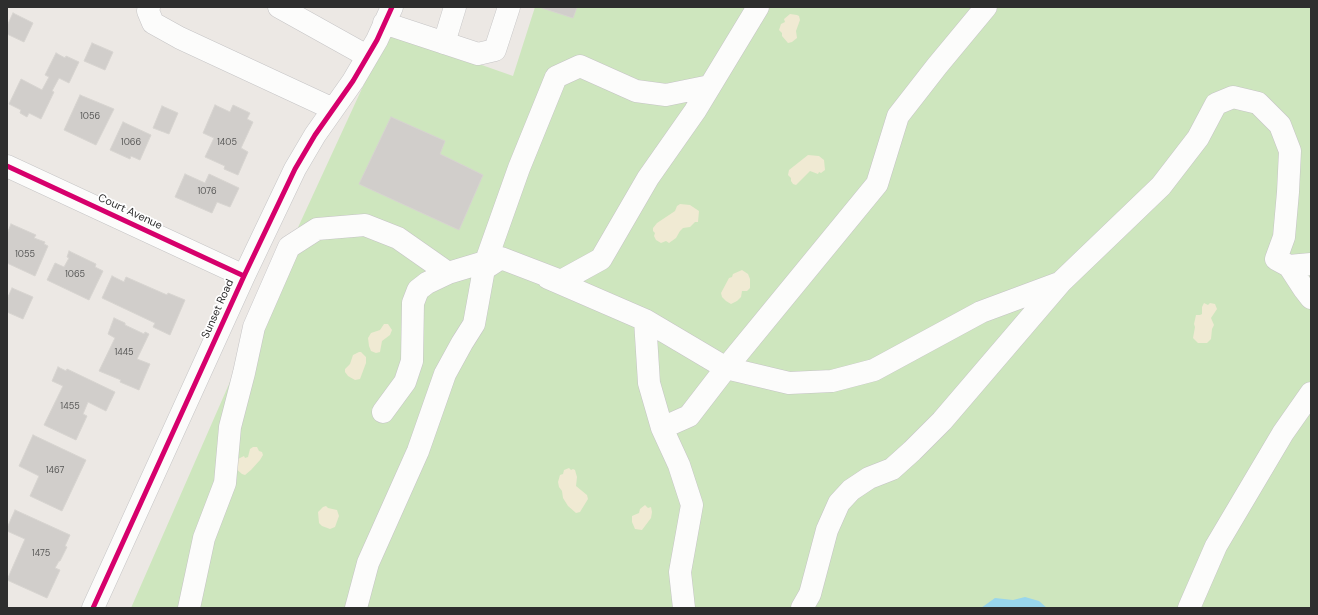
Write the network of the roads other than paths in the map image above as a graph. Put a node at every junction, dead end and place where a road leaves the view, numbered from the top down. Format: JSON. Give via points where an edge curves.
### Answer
{"nodes":[{"id":1,"x":149,"y":7,"type":"edge"},
{"id":2,"x":279,"y":7,"type":"edge"},
{"id":3,"x":455,"y":7,"type":"edge"},
{"id":4,"x":508,"y":7,"type":"edge"},
{"id":5,"x":758,"y":7,"type":"edge"},
{"id":6,"x":986,"y":7,"type":"edge"},
{"id":7,"x":388,"y":15,"type":"edge"},
{"id":8,"x":444,"y":43,"type":"junction"},
{"id":9,"x":368,"y":56,"type":"junction"},
{"id":10,"x":710,"y":86,"type":"junction"},
{"id":11,"x":333,"y":109,"type":"junction"},
{"id":12,"x":7,"y":166,"type":"edge"},
{"id":13,"x":493,"y":259,"type":"junction"},
{"id":14,"x":1311,"y":264,"type":"edge"},
{"id":15,"x":1289,"y":266,"type":"junction"},
{"id":16,"x":448,"y":274,"type":"junction"},
{"id":17,"x":244,"y":276,"type":"junction"},
{"id":18,"x":1061,"y":282,"type":"junction"},
{"id":19,"x":480,"y":296,"type":"junction"},
{"id":20,"x":1311,"y":298,"type":"edge"},
{"id":21,"x":645,"y":320,"type":"junction"},
{"id":22,"x":726,"y":368,"type":"junction"},
{"id":23,"x":1311,"y":393,"type":"edge"},
{"id":24,"x":383,"y":412,"type":"dead end"},
{"id":25,"x":662,"y":428,"type":"junction"},
{"id":26,"x":93,"y":608,"type":"edge"},
{"id":27,"x":190,"y":608,"type":"edge"},
{"id":28,"x":356,"y":608,"type":"edge"},
{"id":29,"x":684,"y":608,"type":"edge"},
{"id":30,"x":802,"y":608,"type":"edge"},
{"id":31,"x":1189,"y":608,"type":"edge"}],
"edges":[{"from":1,"to":11,"type":"street","via":[[153,23],[180,38]]},
{"from":2,"to":9,"type":"street"},
{"from":3,"to":8,"type":"street"},
{"from":4,"to":8,"type":"street","via":[[495,50],[478,54]]},
{"from":5,"to":10,"type":"street"},
{"from":6,"to":22,"type":"street","via":[[898,116],[877,184]]},
{"from":7,"to":8,"type":"street"},
{"from":7,"to":9,"type":"street","name":"Sunset Road"},
{"from":9,"to":11,"type":"street","name":"Sunset Road"},
{"from":10,"to":13,"type":"street","via":[[648,178],[601,259],[561,281]]},
{"from":10,"to":13,"type":"street","via":[[666,95],[636,91],[580,66],[556,77],[519,168]]},
{"from":11,"to":17,"type":"street","name":"Sunset Road","via":[[295,168]]},
{"from":12,"to":17,"type":"street","name":"Court Avenue"},
{"from":13,"to":16,"type":"street"},
{"from":13,"to":19,"type":"street","via":[[484,269]]},
{"from":13,"to":21,"type":"street","via":[[606,302]]},
{"from":14,"to":15,"type":"street"},
{"from":15,"to":18,"type":"street","via":[[1276,259],[1284,237],[1290,151],[1280,125],[1258,103],[1233,97],[1216,104],[1198,138],[1161,186]]},
{"from":15,"to":20,"type":"street"},
{"from":16,"to":19,"type":"street"},
{"from":16,"to":24,"type":"street","via":[[418,290],[413,303],[412,361],[405,382]]},
{"from":16,"to":27,"type":"street","via":[[398,238],[365,225],[317,229],[289,247],[254,327],[230,427],[225,483],[204,538]]},
{"from":17,"to":26,"type":"street","name":"Sunset Road"},
{"from":18,"to":22,"type":"street","via":[[981,312],[874,370],[832,381],[789,383]]},
{"from":18,"to":30,"type":"street","via":[[942,421],[912,451],[892,469],[869,478],[851,490],[839,503],[827,530],[810,594]]},
{"from":19,"to":28,"type":"street","via":[[474,324],[445,374],[418,451],[368,563]]},
{"from":21,"to":22,"type":"street"},
{"from":21,"to":25,"type":"street","via":[[649,383]]},
{"from":22,"to":25,"type":"street","via":[[689,416]]},
{"from":23,"to":31,"type":"street","via":[[1283,433],[1216,546]]},
{"from":25,"to":29,"type":"street","via":[[679,464],[692,505],[680,572]]}]}
